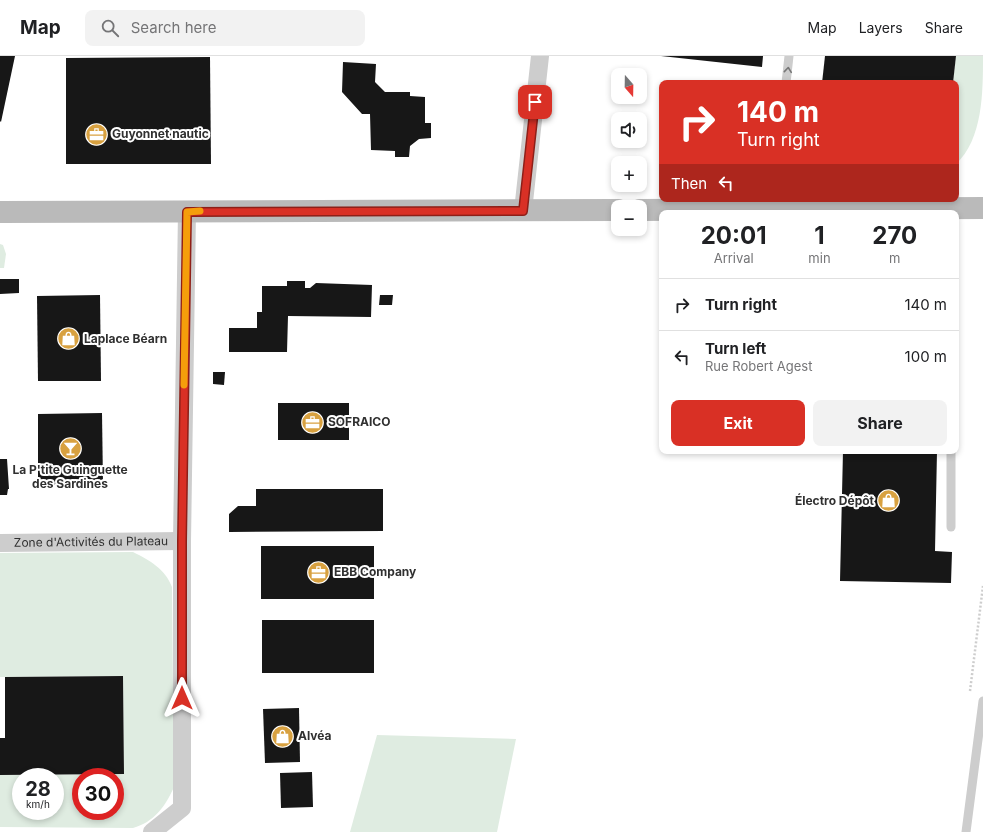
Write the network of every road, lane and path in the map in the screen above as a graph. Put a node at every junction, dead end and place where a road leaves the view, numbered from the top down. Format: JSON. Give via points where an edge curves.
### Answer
{"nodes":[{"id":1,"x":540,"y":56,"type":"edge"},
{"id":2,"x":789,"y":56,"type":"edge"},
{"id":3,"x":786,"y":80,"type":"edge"},
{"id":4,"x":795,"y":207,"type":"edge"},
{"id":5,"x":983,"y":208,"type":"edge"},
{"id":6,"x":611,"y":210,"type":"edge"},
{"id":7,"x":647,"y":210,"type":"edge"},
{"id":8,"x":523,"y":211,"type":"junction"},
{"id":9,"x":0,"y":212,"type":"edge"},
{"id":10,"x":187,"y":212,"type":"junction"},
{"id":11,"x":951,"y":454,"type":"edge"},
{"id":12,"x":951,"y":528,"type":"dead end"},
{"id":13,"x":182,"y":541,"type":"junction"},
{"id":14,"x":0,"y":543,"type":"edge"},
{"id":15,"x":983,"y":701,"type":"edge"},
{"id":16,"x":974,"y":773,"type":"junction"},
{"id":17,"x":983,"y":777,"type":"edge"},
{"id":18,"x":152,"y":832,"type":"edge"},
{"id":19,"x":966,"y":832,"type":"edge"}],
"edges":[{"from":1,"to":8,"type":"street"},
{"from":3,"to":2,"type":"lane","one_way":true},
{"from":4,"to":5,"type":"street"},
{"from":4,"to":7,"type":"street"},
{"from":6,"to":8,"type":"street"},
{"from":8,"to":10,"type":"street"},
{"from":9,"to":10,"type":"street"},
{"from":10,"to":13,"type":"street","name":"Zone d'Activités du Plateau"},
{"from":11,"to":12,"type":"lane"},
{"from":13,"to":14,"type":"street","name":"Zone d'Activités du Plateau"},
{"from":13,"to":18,"type":"street","name":"Zone d'Activités du Plateau","via":[[182,808]]},
{"from":15,"to":16,"type":"lane"},
{"from":16,"to":17,"type":"lane"},
{"from":16,"to":19,"type":"lane"}]}
